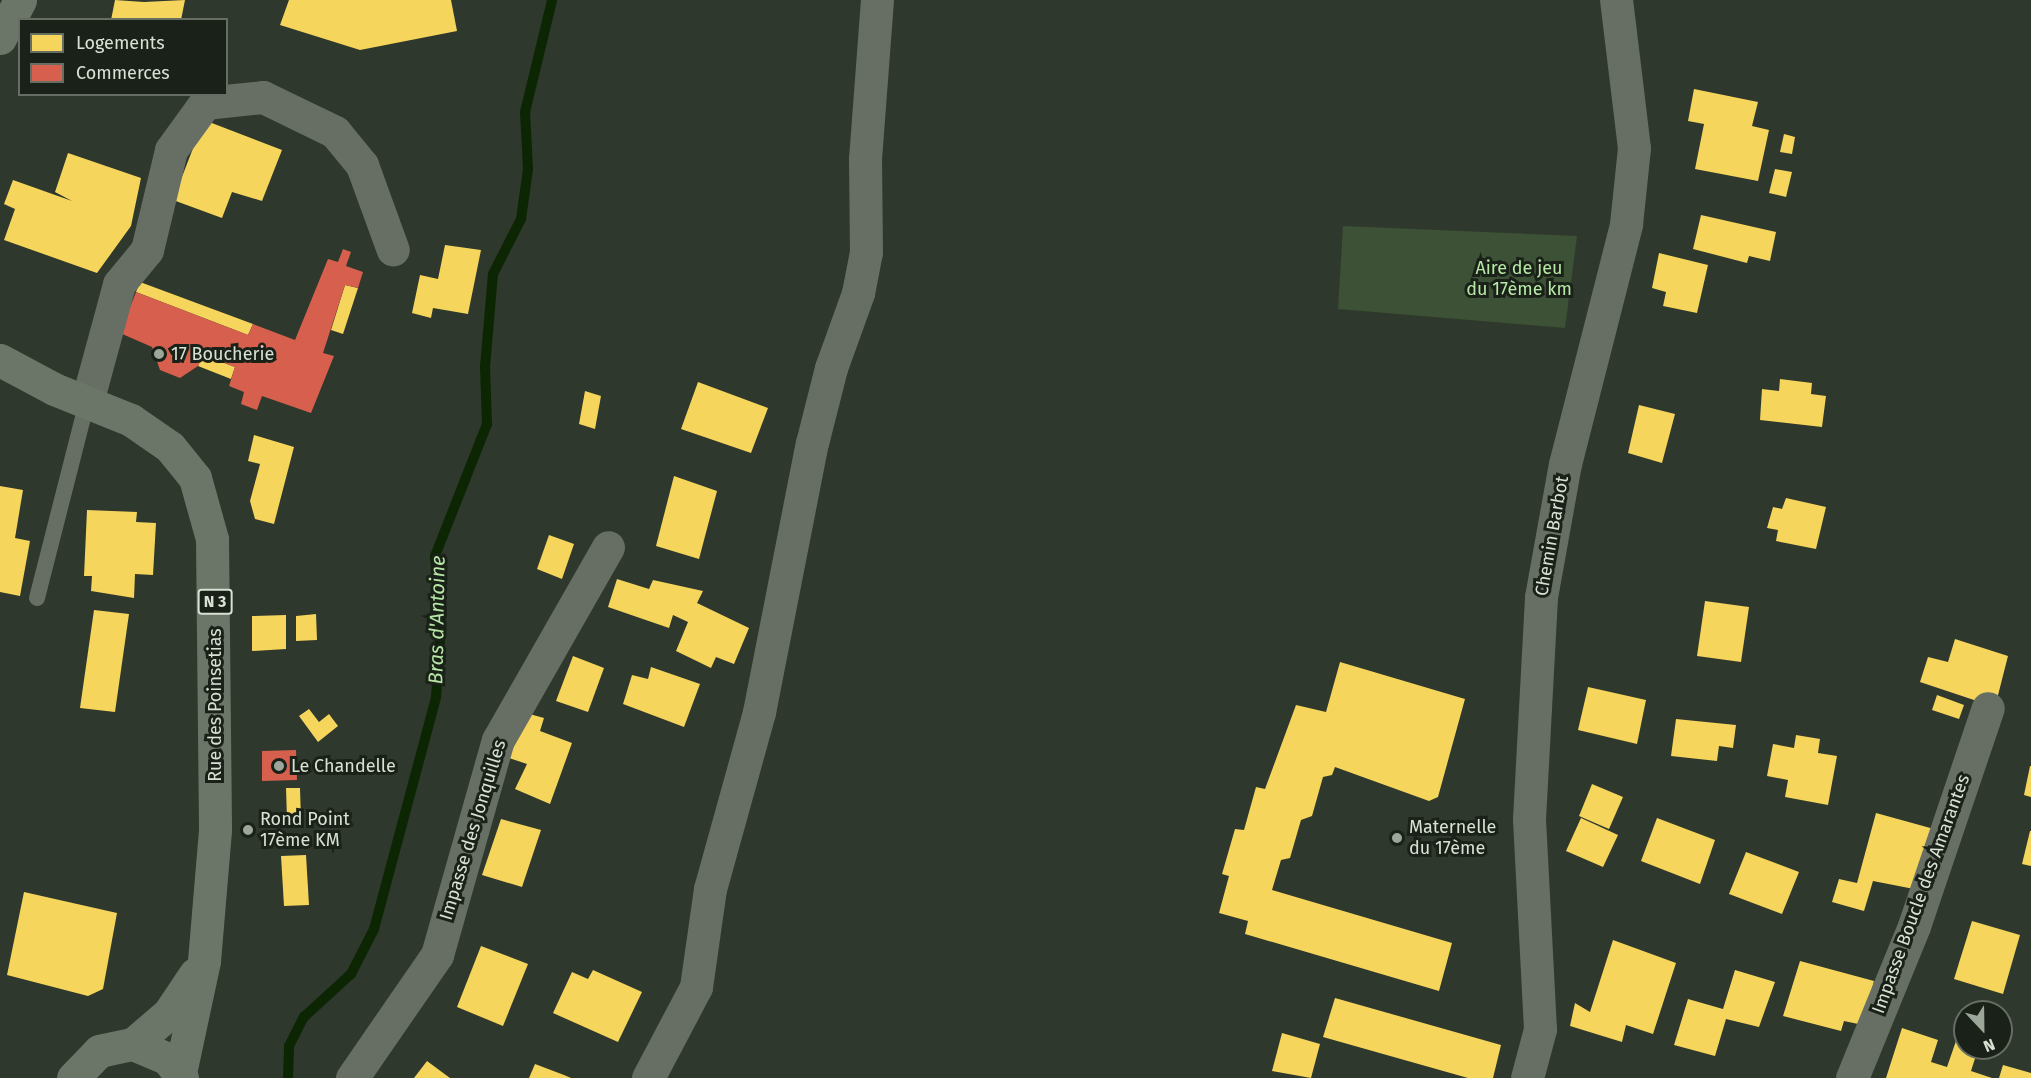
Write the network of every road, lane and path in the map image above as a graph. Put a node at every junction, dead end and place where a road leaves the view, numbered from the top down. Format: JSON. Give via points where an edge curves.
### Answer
{"nodes":[{"id":1,"x":20,"y":0,"type":"edge"},
{"id":2,"x":877,"y":0,"type":"edge"},
{"id":3,"x":1616,"y":0,"type":"edge"},
{"id":4,"x":0,"y":38,"type":"edge"},
{"id":5,"x":393,"y":250,"type":"dead end"},
{"id":6,"x":0,"y":360,"type":"edge"},
{"id":7,"x":87,"y":402,"type":"junction"},
{"id":8,"x":608,"y":547,"type":"dead end"},
{"id":9,"x":37,"y":598,"type":"dead end"},
{"id":10,"x":1988,"y":708,"type":"dead end"},
{"id":11,"x":204,"y":961,"type":"junction"},
{"id":12,"x":133,"y":1044,"type":"junction"},
{"id":13,"x":181,"y":1076,"type":"edge"},
{"id":14,"x":70,"y":1077,"type":"edge"},
{"id":15,"x":352,"y":1078,"type":"edge"},
{"id":16,"x":648,"y":1078,"type":"edge"},
{"id":17,"x":1527,"y":1078,"type":"edge"},
{"id":18,"x":1852,"y":1078,"type":"edge"}],
"edges":[{"from":1,"to":4,"type":"main road"},
{"from":2,"to":16,"type":"street","via":[[865,159],[866,252],[858,293],[831,368],[812,443],[759,712],[710,890],[696,987]]},
{"from":3,"to":17,"type":"street","name":"Chemin Barbot","via":[[1634,148],[1626,224],[1565,464],[1541,597],[1529,819],[1540,1029]]},
{"from":5,"to":7,"type":"street","via":[[362,165],[335,132],[309,115],[263,97],[205,103],[171,150],[147,249],[119,284]]},
{"from":6,"to":7,"type":"main road","name":"Rue des Poinsetias","number":"N 3"},
{"from":7,"to":9,"type":"lane"},
{"from":7,"to":11,"type":"main road","name":"Rue des Poinsetias","number":"N 3","via":[[131,420],[170,447],[195,478],[212,539],[215,830]]},
{"from":8,"to":15,"type":"street","name":"Impasse des Jonquilles","via":[[498,740],[437,955]]},
{"from":10,"to":18,"type":"street","name":"Impasse Boucle des Amarantes","via":[[1914,926]]},
{"from":11,"to":12,"type":"main road","name":"Rue des Poinsetias","number":"N 3","via":[[169,1013]]},
{"from":11,"to":13,"type":"main road","name":"Rue des Poinsetias","number":"N 3"},
{"from":12,"to":13,"type":"main road","number":"N 3","via":[[168,1059]]},
{"from":12,"to":14,"type":"main road","number":"N 3","via":[[99,1051]]}]}
